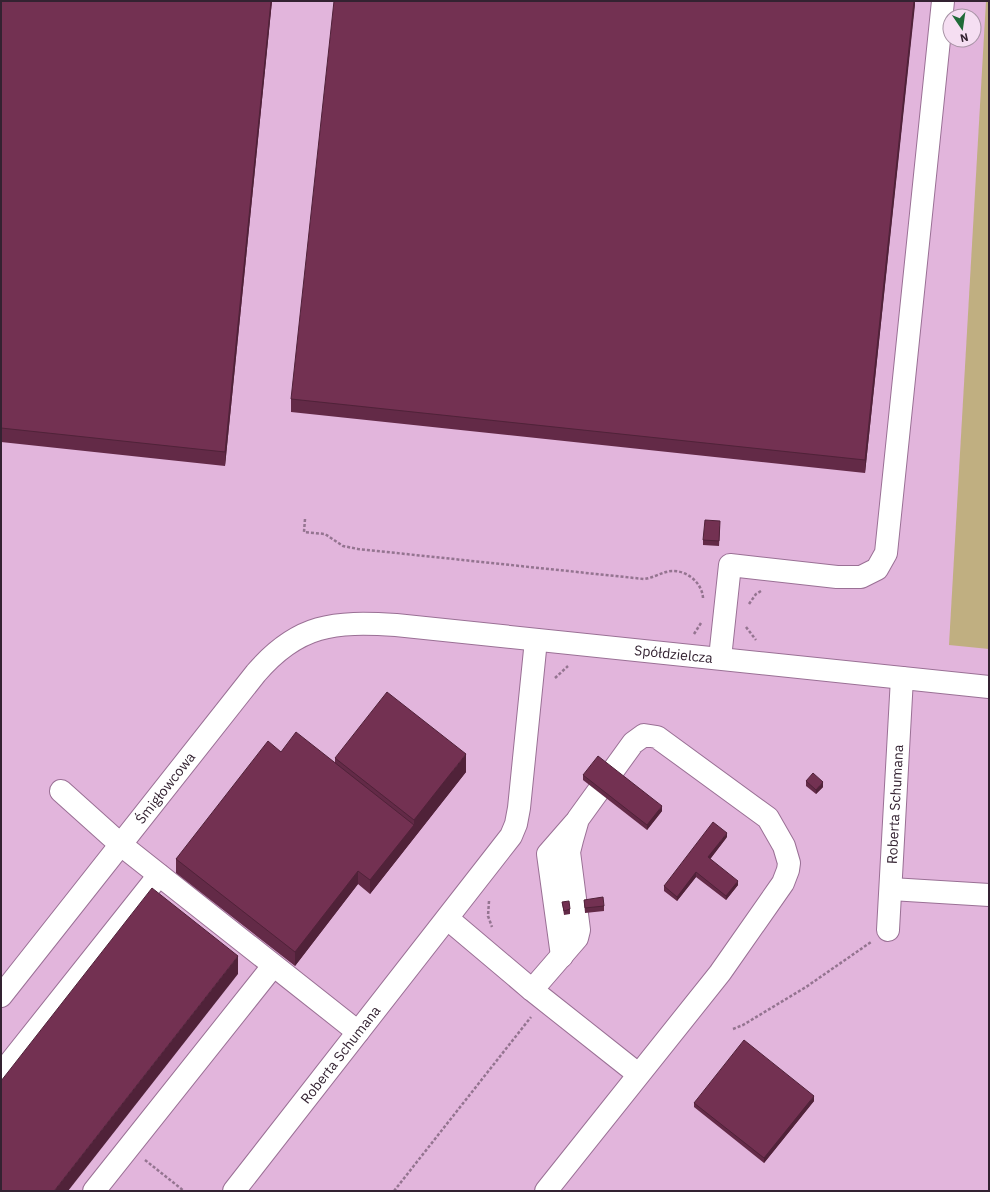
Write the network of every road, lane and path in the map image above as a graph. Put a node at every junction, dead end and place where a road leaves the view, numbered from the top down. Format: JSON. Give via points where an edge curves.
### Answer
{"nodes":[{"id":1,"x":943,"y":1,"type":"edge"},
{"id":2,"x":305,"y":519,"type":"dead end"},
{"id":3,"x":762,"y":590,"type":"dead end"},
{"id":4,"x":703,"y":604,"type":"dead end"},
{"id":5,"x":748,"y":606,"type":"dead end"},
{"id":6,"x":701,"y":616,"type":"dead end"},
{"id":7,"x":745,"y":620,"type":"dead end"},
{"id":8,"x":358,"y":624,"type":"joint"},
{"id":9,"x":689,"y":636,"type":"dead end"},
{"id":10,"x":536,"y":640,"type":"junction"},
{"id":11,"x":758,"y":642,"type":"dead end"},
{"id":12,"x":720,"y":658,"type":"junction"},
{"id":13,"x":902,"y":678,"type":"junction"},
{"id":14,"x":989,"y":686,"type":"edge"},
{"id":15,"x":61,"y":790,"type":"dead end"},
{"id":16,"x":120,"y":844,"type":"junction"},
{"id":17,"x":159,"y":875,"type":"junction"},
{"id":18,"x":891,"y":889,"type":"junction"},
{"id":19,"x":989,"y":895,"type":"edge"},
{"id":20,"x":448,"y":918,"type":"junction"},
{"id":21,"x":888,"y":930,"type":"joint"},
{"id":22,"x":273,"y":966,"type":"junction"},
{"id":23,"x":532,"y":990,"type":"junction"},
{"id":24,"x":1,"y":996,"type":"edge"},
{"id":25,"x":534,"y":1014,"type":"dead end"},
{"id":26,"x":733,"y":1029,"type":"dead end"},
{"id":27,"x":358,"y":1032,"type":"junction"},
{"id":28,"x":1,"y":1074,"type":"edge"},
{"id":29,"x":638,"y":1074,"type":"junction"},
{"id":30,"x":129,"y":1147,"type":"junction"},
{"id":31,"x":94,"y":1191,"type":"edge"},
{"id":32,"x":184,"y":1191,"type":"edge"},
{"id":33,"x":234,"y":1191,"type":"edge"},
{"id":34,"x":394,"y":1191,"type":"edge"},
{"id":35,"x":546,"y":1191,"type":"edge"}],
"edges":[{"from":1,"to":12,"type":"street","via":[[886,553],[877,569],[861,577],[837,577],[730,565]]},
{"from":2,"to":4,"type":"path","via":[[304,532],[325,534],[343,546],[358,549],[644,579],[667,571],[683,573],[696,580],[703,592]]},
{"from":3,"to":5,"type":"path"},
{"from":6,"to":9,"type":"path","via":[[696,633]]},
{"from":7,"to":11,"type":"path","via":[[750,634]]},
{"from":8,"to":10,"type":"street","name":"Spółdzielcza"},
{"from":8,"to":16,"type":"street","name":"Śmigłowcowa","via":[[328,626],[309,631],[269,658]]},
{"from":10,"to":12,"type":"street","name":"Spółdzielcza"},
{"from":10,"to":20,"type":"street","name":"Roberta Schumana","via":[[516,824],[502,849]]},
{"from":12,"to":13,"type":"street","name":"Spółdzielcza"},
{"from":13,"to":14,"type":"street","name":"Spółdzielcza"},
{"from":13,"to":18,"type":"street","name":"Roberta Schumana"},
{"from":15,"to":16,"type":"street"},
{"from":16,"to":17,"type":"street"},
{"from":16,"to":24,"type":"street","name":"Śmigłowcowa"},
{"from":17,"to":22,"type":"street"},
{"from":17,"to":28,"type":"street"},
{"from":18,"to":19,"type":"street"},
{"from":18,"to":21,"type":"street","name":"Roberta Schumana"},
{"from":20,"to":23,"type":"street"},
{"from":20,"to":27,"type":"street","name":"Roberta Schumana"},
{"from":21,"to":26,"type":"path","via":[[806,987]]},
{"from":22,"to":27,"type":"street"},
{"from":22,"to":30,"type":"street"},
{"from":23,"to":29,"type":"street"},
{"from":23,"to":29,"type":"street","via":[[577,938],[579,930],[569,852],[578,819],[633,743],[644,735],[657,736],[768,818],[780,837],[789,863],[783,883],[720,973]]},
{"from":25,"to":34,"type":"path"},
{"from":27,"to":33,"type":"street","name":"Roberta Schumana"},
{"from":29,"to":35,"type":"street"},
{"from":30,"to":31,"type":"street"},
{"from":30,"to":32,"type":"path"}]}
